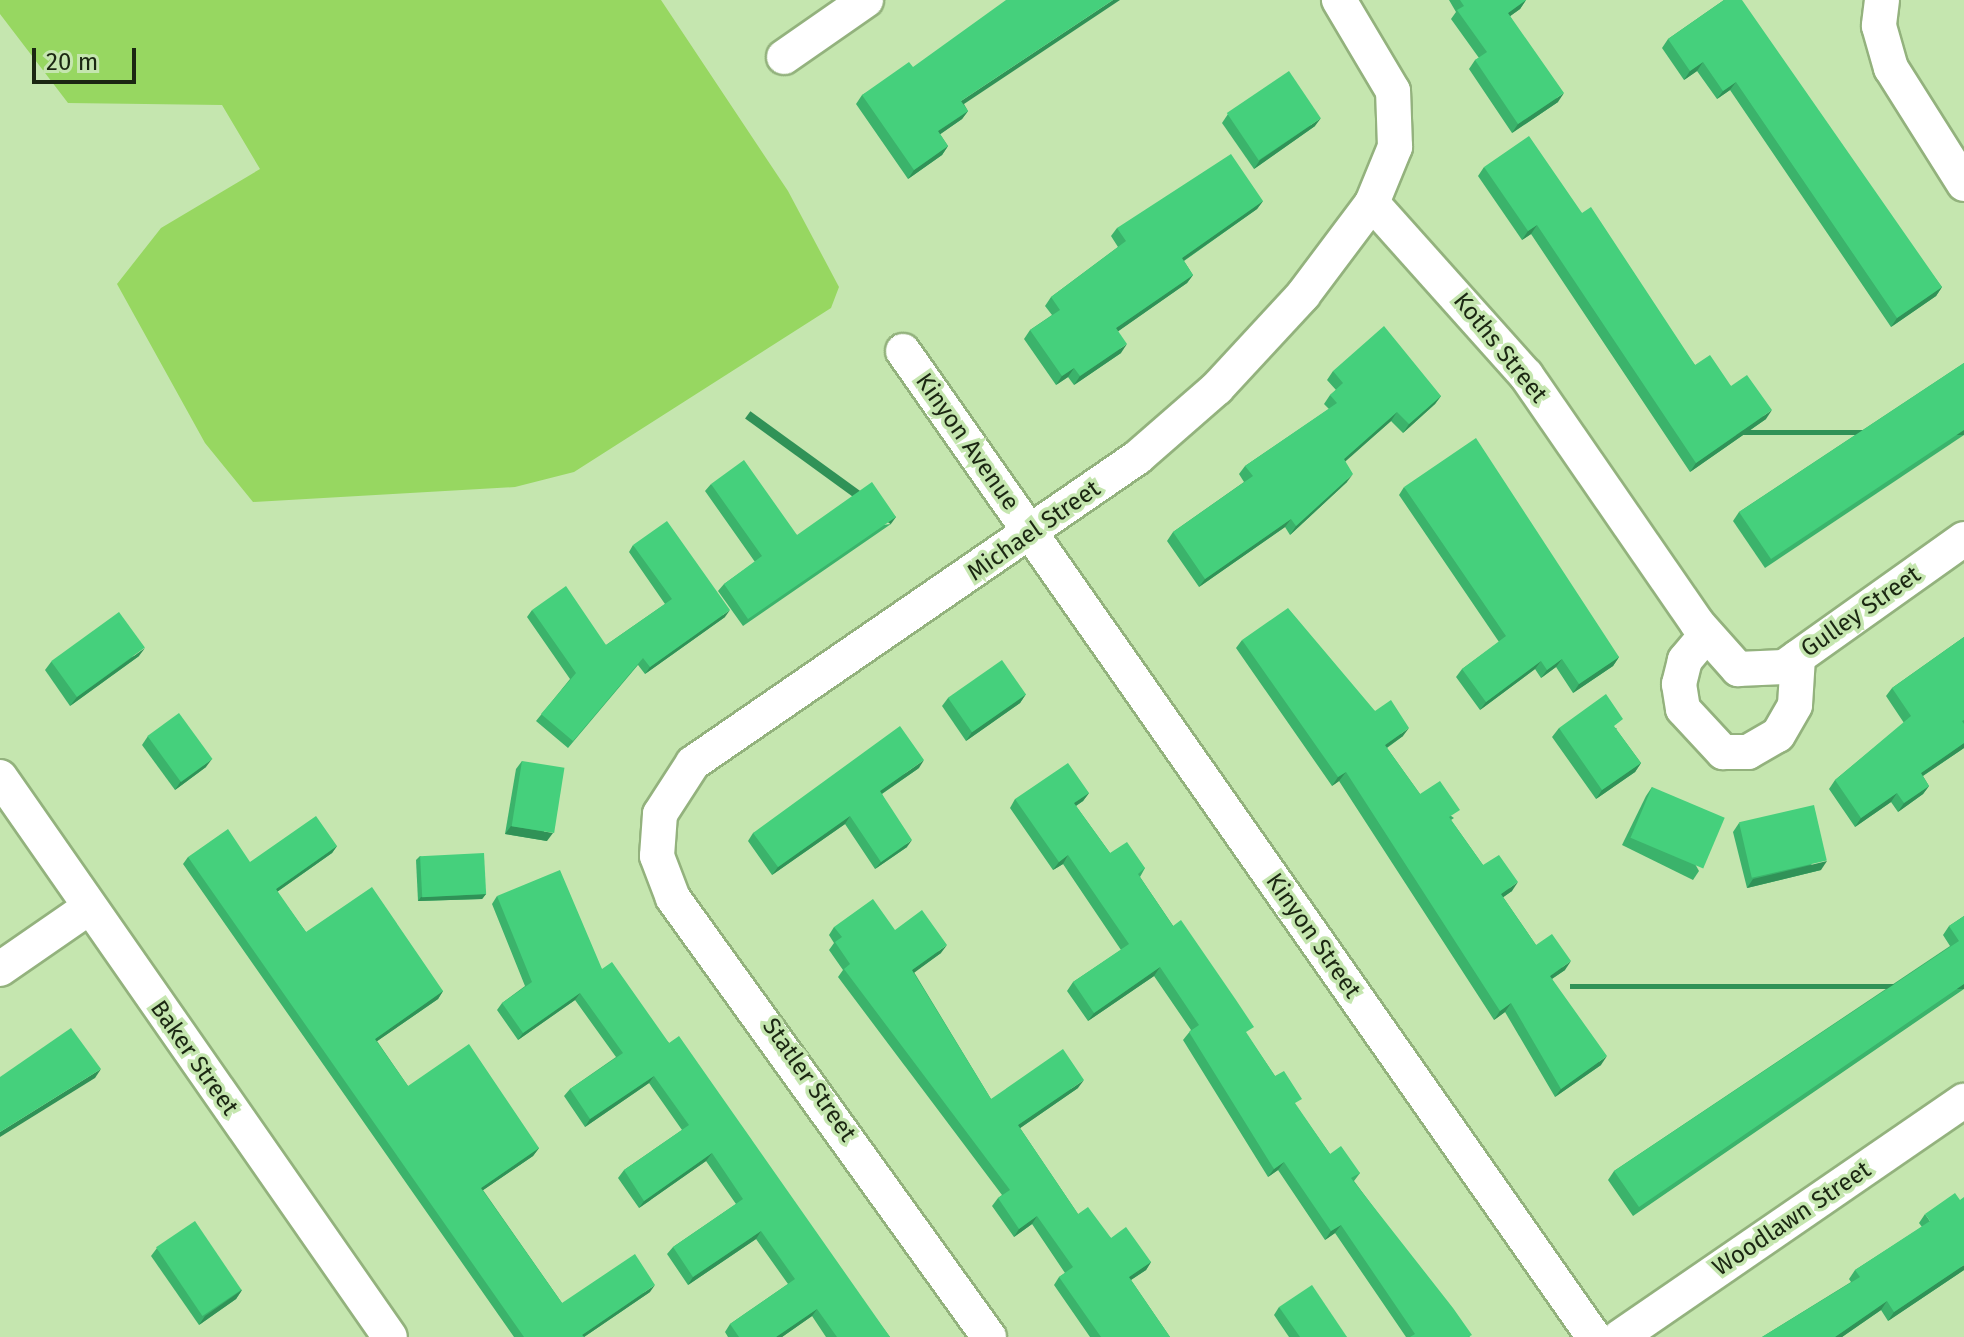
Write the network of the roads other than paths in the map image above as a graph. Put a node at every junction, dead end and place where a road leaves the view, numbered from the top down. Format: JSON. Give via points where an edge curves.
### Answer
{"nodes":[{"id":1,"x":866,"y":0,"type":"edge"},
{"id":2,"x":1339,"y":0,"type":"edge"},
{"id":3,"x":1882,"y":0,"type":"edge"},
{"id":4,"x":784,"y":57,"type":"dead end"},
{"id":5,"x":1964,"y":184,"type":"edge"},
{"id":6,"x":1372,"y":203,"type":"junction"},
{"id":7,"x":903,"y":351,"type":"dead end"},
{"id":8,"x":1032,"y":534,"type":"junction"},
{"id":9,"x":1964,"y":539,"type":"edge"},
{"id":10,"x":1706,"y":635,"type":"junction"},
{"id":11,"x":1798,"y":657,"type":"junction"},
{"id":12,"x":1754,"y":673,"type":"joint"},
{"id":13,"x":0,"y":777,"type":"edge"},
{"id":14,"x":660,"y":814,"type":"joint"},
{"id":15,"x":90,"y":907,"type":"junction"},
{"id":16,"x":0,"y":969,"type":"edge"},
{"id":17,"x":1964,"y":1101,"type":"edge"},
{"id":18,"x":390,"y":1337,"type":"edge"},
{"id":19,"x":989,"y":1337,"type":"edge"},
{"id":20,"x":1594,"y":1337,"type":"edge"},
{"id":21,"x":1620,"y":1337,"type":"edge"}],
"edges":[{"from":1,"to":4,"type":"street"},
{"from":2,"to":6,"type":"street","via":[[1377,54],[1397,115],[1395,147]]},
{"from":3,"to":5,"type":"street","via":[[1879,26],[1891,68]]},
{"from":6,"to":8,"type":"street","name":"Michael Street","via":[[1303,295],[1217,388],[1138,457]]},
{"from":6,"to":10,"type":"street","name":"Koths Street","via":[[1526,375]]},
{"from":7,"to":8,"type":"street","name":"Kinyon Avenue"},
{"from":8,"to":14,"type":"street","name":"Michael Street","via":[[693,763]]},
{"from":8,"to":20,"type":"street","name":"Kinyon Street"},
{"from":9,"to":11,"type":"street","name":"Gulley Street"},
{"from":10,"to":11,"type":"street","via":[[1685,660],[1679,684],[1683,709],[1701,737],[1723,752],[1748,752],[1778,735],[1795,705]]},
{"from":10,"to":12,"type":"street","name":"Koths Street","via":[[1724,659]]},
{"from":11,"to":12,"type":"street","name":"Gulley Street"},
{"from":13,"to":15,"type":"street","name":"Baker Street"},
{"from":14,"to":19,"type":"street","name":"Statler Street","via":[[657,856],[673,898]]},
{"from":15,"to":16,"type":"street"},
{"from":15,"to":18,"type":"street","name":"Baker Street"},
{"from":17,"to":21,"type":"street","name":"Woodlawn Street"}]}
